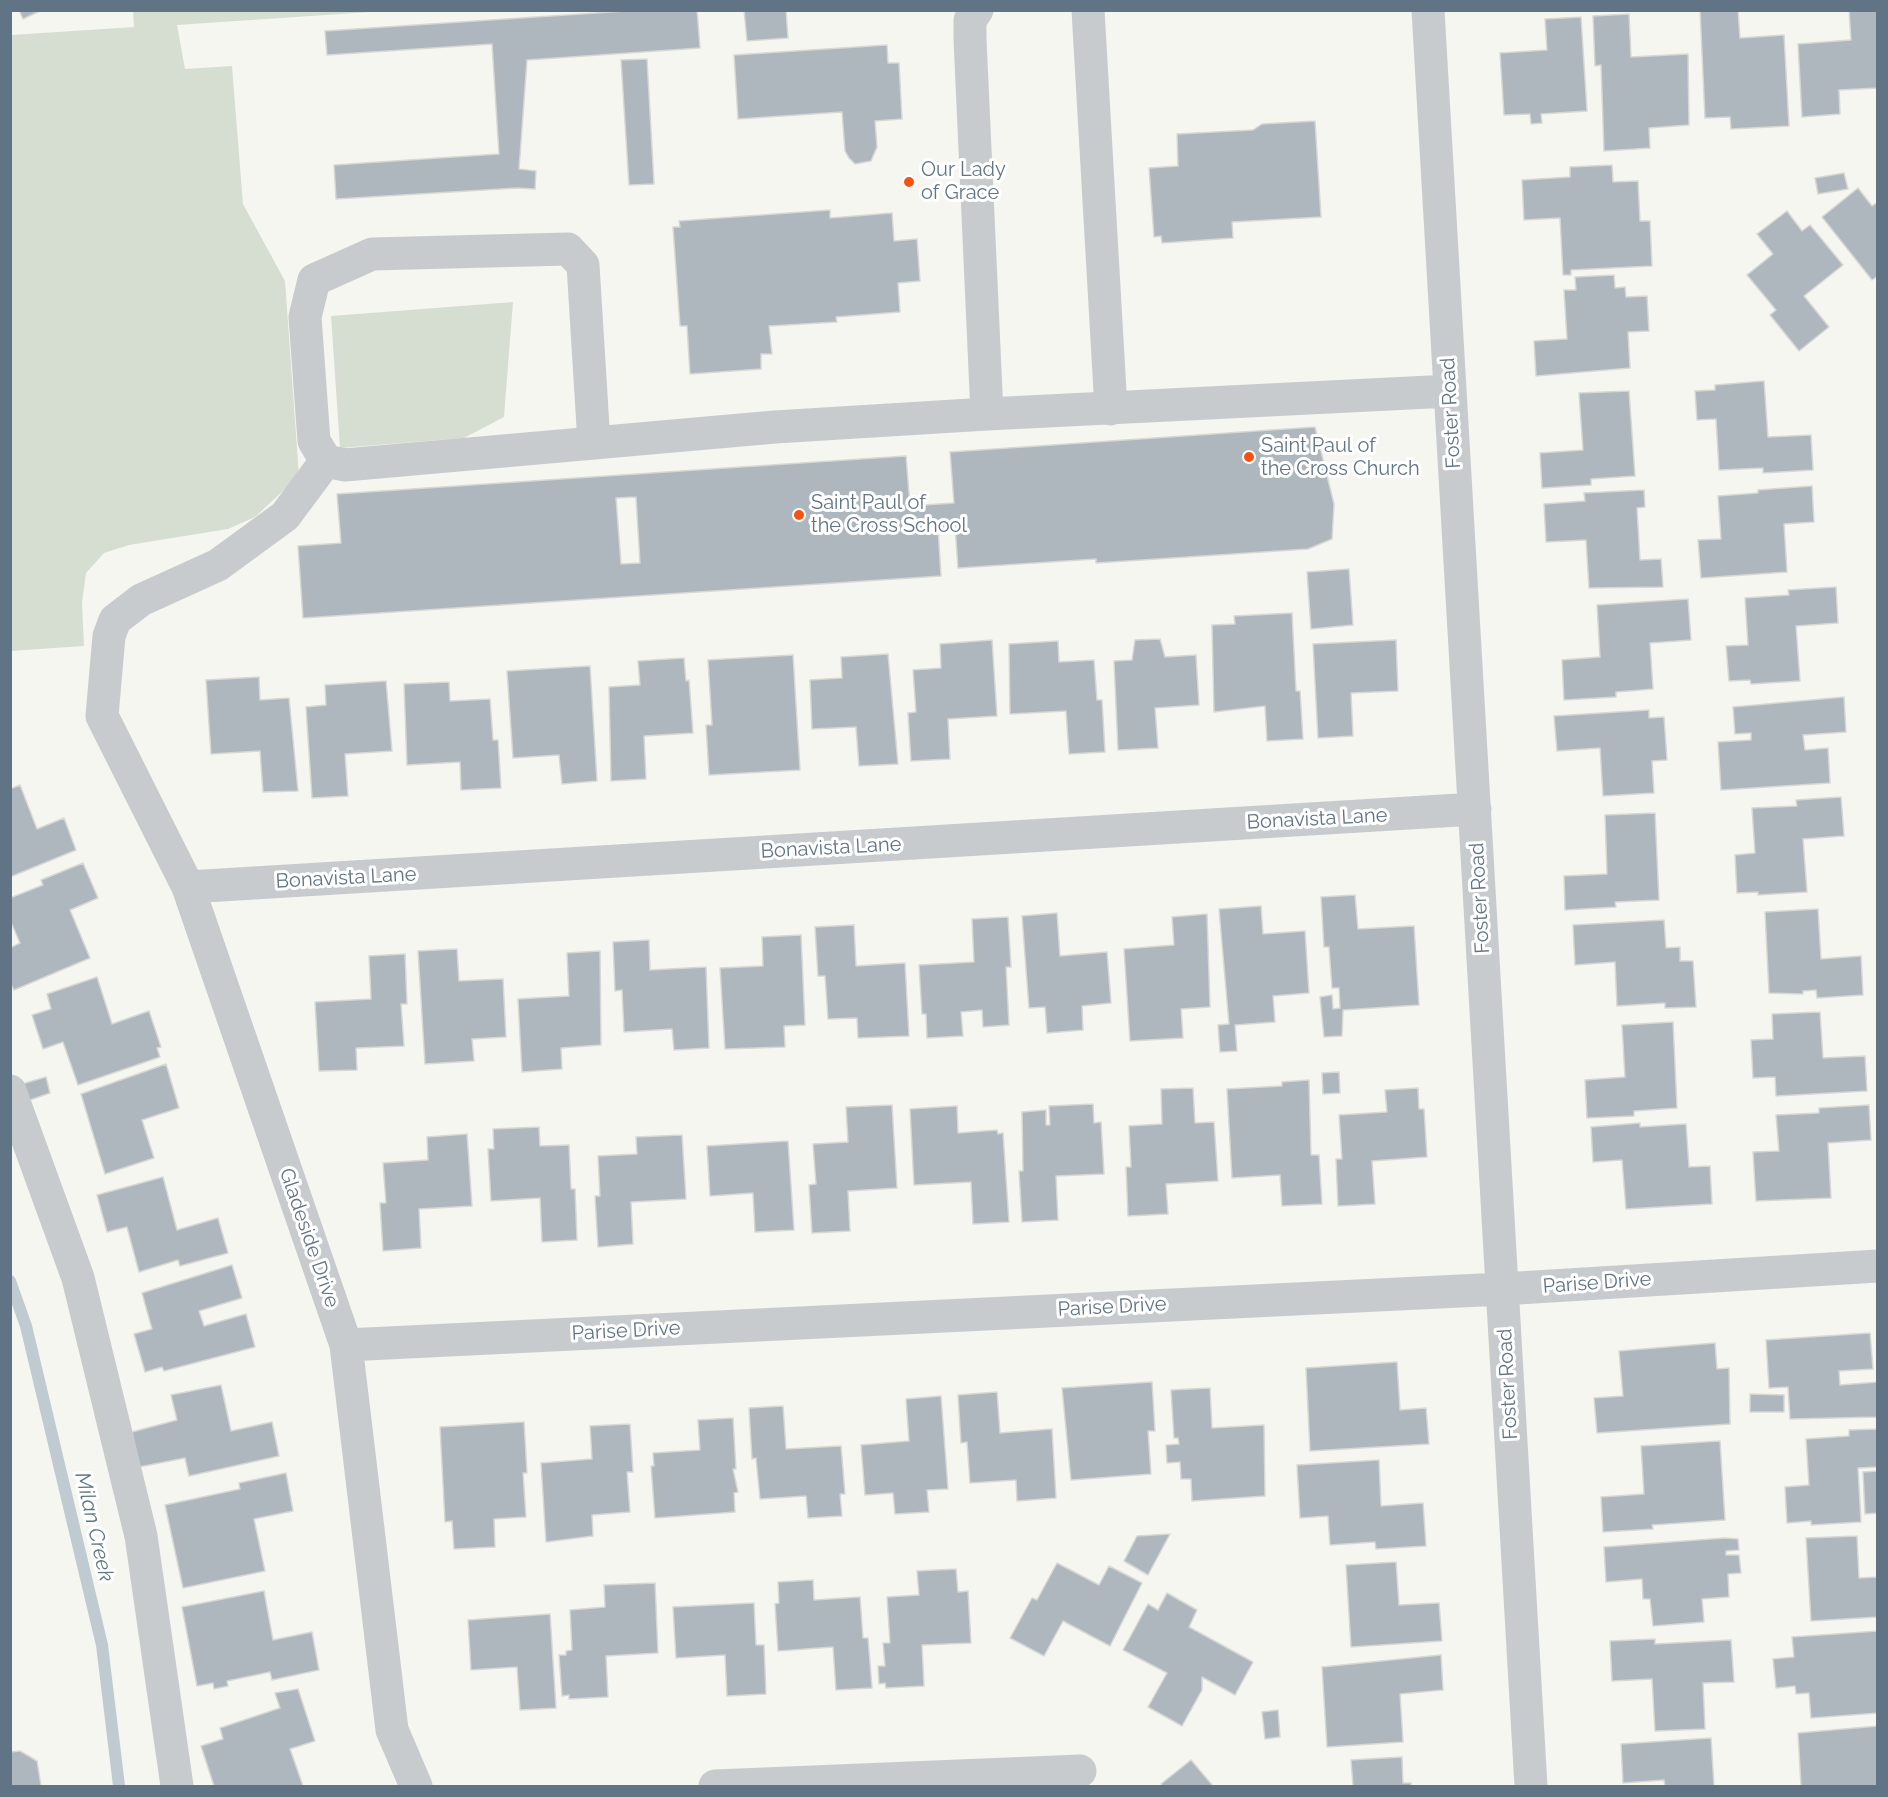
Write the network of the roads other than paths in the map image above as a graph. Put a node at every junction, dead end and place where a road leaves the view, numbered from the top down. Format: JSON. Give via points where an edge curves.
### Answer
{"nodes":[{"id":1,"x":977,"y":10,"type":"edge"},
{"id":2,"x":1088,"y":10,"type":"edge"},
{"id":3,"x":1428,"y":10,"type":"edge"},
{"id":4,"x":1450,"y":391,"type":"junction"},
{"id":5,"x":1111,"y":409,"type":"junction"},
{"id":6,"x":987,"y":414,"type":"junction"},
{"id":7,"x":594,"y":443,"type":"junction"},
{"id":8,"x":326,"y":461,"type":"junction"},
{"id":9,"x":1474,"y":809,"type":"junction"},
{"id":10,"x":188,"y":887,"type":"junction"},
{"id":11,"x":10,"y":1091,"type":"edge"},
{"id":12,"x":1878,"y":1266,"type":"edge"},
{"id":13,"x":1502,"y":1289,"type":"junction"},
{"id":14,"x":346,"y":1345,"type":"junction"},
{"id":15,"x":1080,"y":1771,"type":"dead end"},
{"id":16,"x":177,"y":1786,"type":"edge"},
{"id":17,"x":416,"y":1786,"type":"edge"},
{"id":18,"x":715,"y":1786,"type":"edge"},
{"id":19,"x":1531,"y":1786,"type":"edge"}],
"edges":[{"from":1,"to":6,"type":"street","via":[[970,20],[970,39]]},
{"from":2,"to":5,"type":"street"},
{"from":3,"to":4,"type":"street","name":"Foster Road"},
{"from":4,"to":5,"type":"street"},
{"from":4,"to":9,"type":"street","name":"Foster Road"},
{"from":5,"to":6,"type":"street"},
{"from":6,"to":7,"type":"street"},
{"from":7,"to":8,"type":"street","via":[[345,465]]},
{"from":7,"to":8,"type":"street","via":[[583,266],[568,249],[372,254],[314,280],[305,317],[314,441]]},
{"from":8,"to":10,"type":"street","name":"Gladeside Drive","via":[[285,516],[218,565],[141,600],[115,620],[108,636],[102,716]]},
{"from":9,"to":10,"type":"street","name":"Bonavista Lane"},
{"from":9,"to":13,"type":"street","name":"Foster Road"},
{"from":10,"to":14,"type":"street","name":"Gladeside Drive"},
{"from":11,"to":16,"type":"street","via":[[78,1278],[141,1536]]},
{"from":12,"to":13,"type":"street","name":"Parise Drive"},
{"from":13,"to":14,"type":"street","name":"Parise Drive"},
{"from":13,"to":19,"type":"street","name":"Foster Road"},
{"from":14,"to":17,"type":"street","name":"Gladeside Drive","via":[[392,1730]]},
{"from":15,"to":18,"type":"street"}]}
